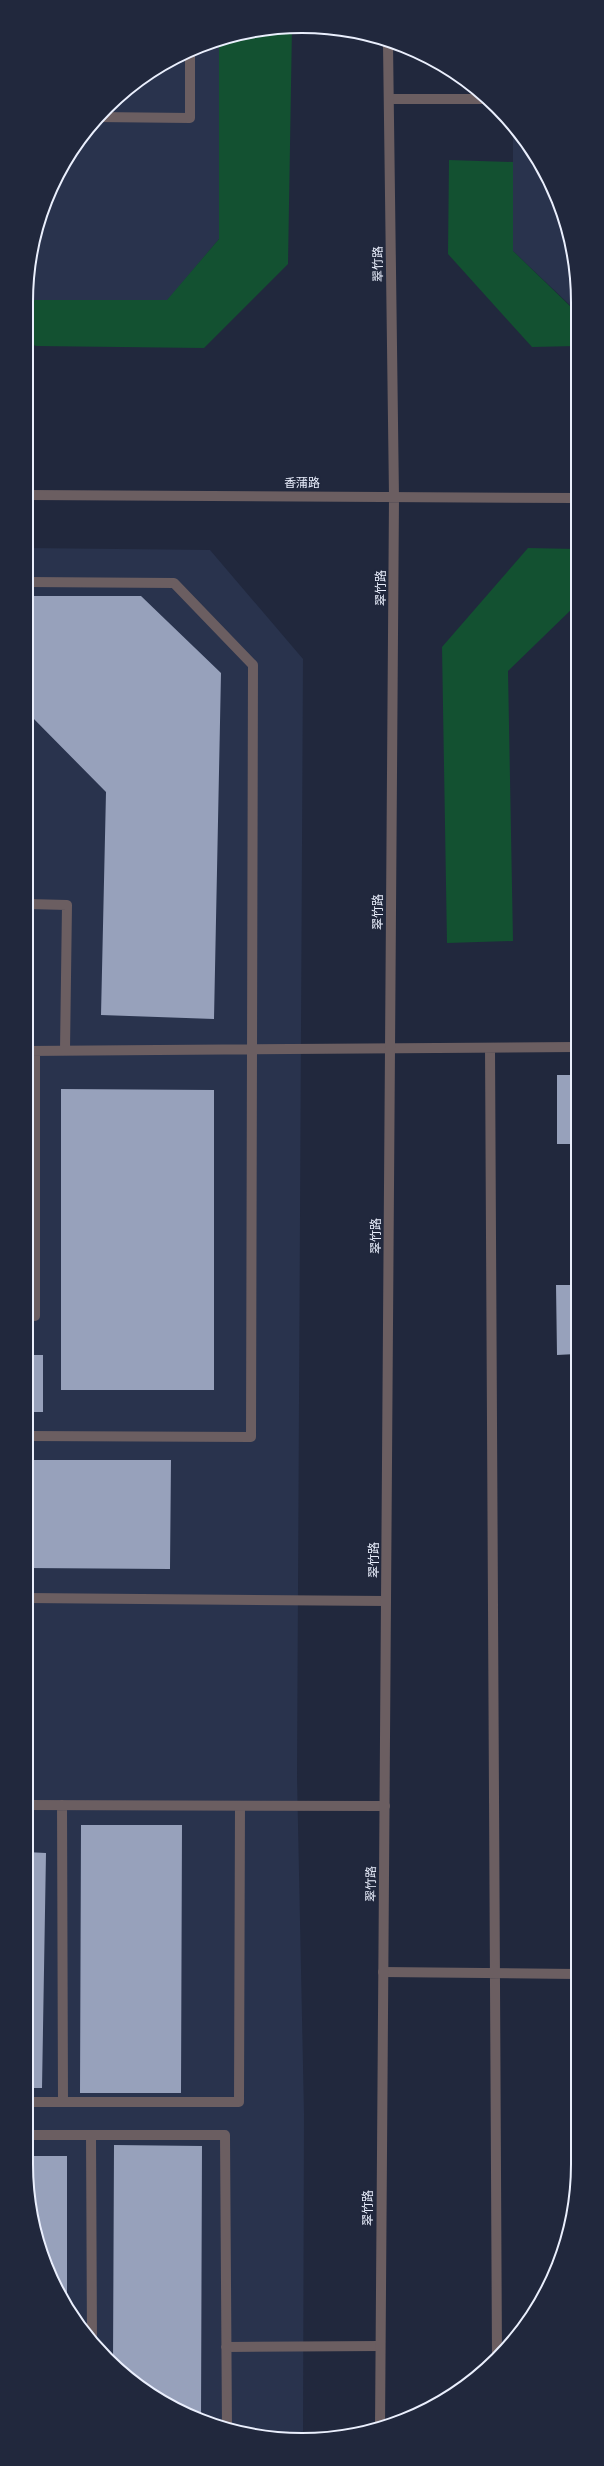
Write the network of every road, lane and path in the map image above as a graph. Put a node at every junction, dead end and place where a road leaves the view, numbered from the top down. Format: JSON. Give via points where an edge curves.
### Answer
{"nodes":[{"id":1,"x":388,"y":47,"type":"edge"},
{"id":2,"x":190,"y":58,"type":"edge"},
{"id":3,"x":389,"y":99,"type":"junction"},
{"id":4,"x":478,"y":99,"type":"edge"},
{"id":5,"x":107,"y":117,"type":"edge"},
{"id":6,"x":33,"y":495,"type":"edge"},
{"id":7,"x":394,"y":497,"type":"junction"},
{"id":8,"x":571,"y":498,"type":"edge"},
{"id":9,"x":33,"y":582,"type":"edge"},
{"id":10,"x":33,"y":904,"type":"edge"},
{"id":11,"x":571,"y":1047,"type":"edge"},
{"id":12,"x":490,"y":1048,"type":"junction"},
{"id":13,"x":252,"y":1049,"type":"junction"},
{"id":14,"x":390,"y":1049,"type":"junction"},
{"id":15,"x":65,"y":1050,"type":"junction"},
{"id":16,"x":33,"y":1051,"type":"edge"},
{"id":17,"x":33,"y":1184,"type":"edge"},
{"id":18,"x":33,"y":1316,"type":"edge"},
{"id":19,"x":33,"y":1436,"type":"edge"},
{"id":20,"x":33,"y":1598,"type":"edge"},
{"id":21,"x":386,"y":1601,"type":"junction"},
{"id":22,"x":33,"y":1805,"type":"edge"},
{"id":23,"x":62,"y":1805,"type":"junction"},
{"id":24,"x":240,"y":1806,"type":"junction"},
{"id":25,"x":385,"y":1806,"type":"junction"},
{"id":26,"x":383,"y":1972,"type":"junction"},
{"id":27,"x":495,"y":1974,"type":"junction"},
{"id":28,"x":571,"y":1974,"type":"edge"},
{"id":29,"x":33,"y":2102,"type":"edge"},
{"id":30,"x":63,"y":2102,"type":"junction"},
{"id":31,"x":33,"y":2135,"type":"edge"},
{"id":32,"x":91,"y":2135,"type":"junction"},
{"id":33,"x":92,"y":2331,"type":"edge"},
{"id":34,"x":380,"y":2346,"type":"junction"},
{"id":35,"x":226,"y":2347,"type":"junction"},
{"id":36,"x":497,"y":2349,"type":"edge"},
{"id":37,"x":226,"y":2422,"type":"edge"},
{"id":38,"x":380,"y":2422,"type":"edge"}],
"edges":[{"from":1,"to":3,"type":"street","name":"翠竹路"},
{"from":2,"to":5,"type":"street","via":[[190,118]]},
{"from":3,"to":4,"type":"street"},
{"from":3,"to":7,"type":"street","name":"翠竹路"},
{"from":6,"to":7,"type":"street","name":"香蒲路"},
{"from":7,"to":8,"type":"street","name":"香蒲路"},
{"from":7,"to":14,"type":"street","name":"翠竹路"},
{"from":9,"to":13,"type":"street","via":[[174,582],[254,665]]},
{"from":10,"to":15,"type":"street","via":[[67,905]]},
{"from":11,"to":12,"type":"street"},
{"from":12,"to":14,"type":"street"},
{"from":12,"to":27,"type":"street"},
{"from":13,"to":14,"type":"street"},
{"from":13,"to":15,"type":"street"},
{"from":13,"to":19,"type":"street","via":[[251,1437]]},
{"from":14,"to":21,"type":"street","name":"翠竹路"},
{"from":15,"to":16,"type":"street"},
{"from":17,"to":18,"type":"street"},
{"from":20,"to":21,"type":"street"},
{"from":21,"to":25,"type":"street","name":"翠竹路"},
{"from":22,"to":23,"type":"street"},
{"from":23,"to":24,"type":"street"},
{"from":23,"to":30,"type":"street"},
{"from":24,"to":25,"type":"street"},
{"from":24,"to":30,"type":"street","via":[[239,2102]]},
{"from":25,"to":26,"type":"street","name":"翠竹路"},
{"from":26,"to":27,"type":"street"},
{"from":26,"to":34,"type":"street","name":"翠竹路"},
{"from":27,"to":28,"type":"street"},
{"from":27,"to":36,"type":"street"},
{"from":29,"to":30,"type":"street"},
{"from":31,"to":32,"type":"street"},
{"from":32,"to":33,"type":"street"},
{"from":32,"to":35,"type":"street","via":[[225,2135]]},
{"from":34,"to":35,"type":"street"},
{"from":34,"to":38,"type":"street","name":"翠竹路"},
{"from":35,"to":37,"type":"street"}]}
